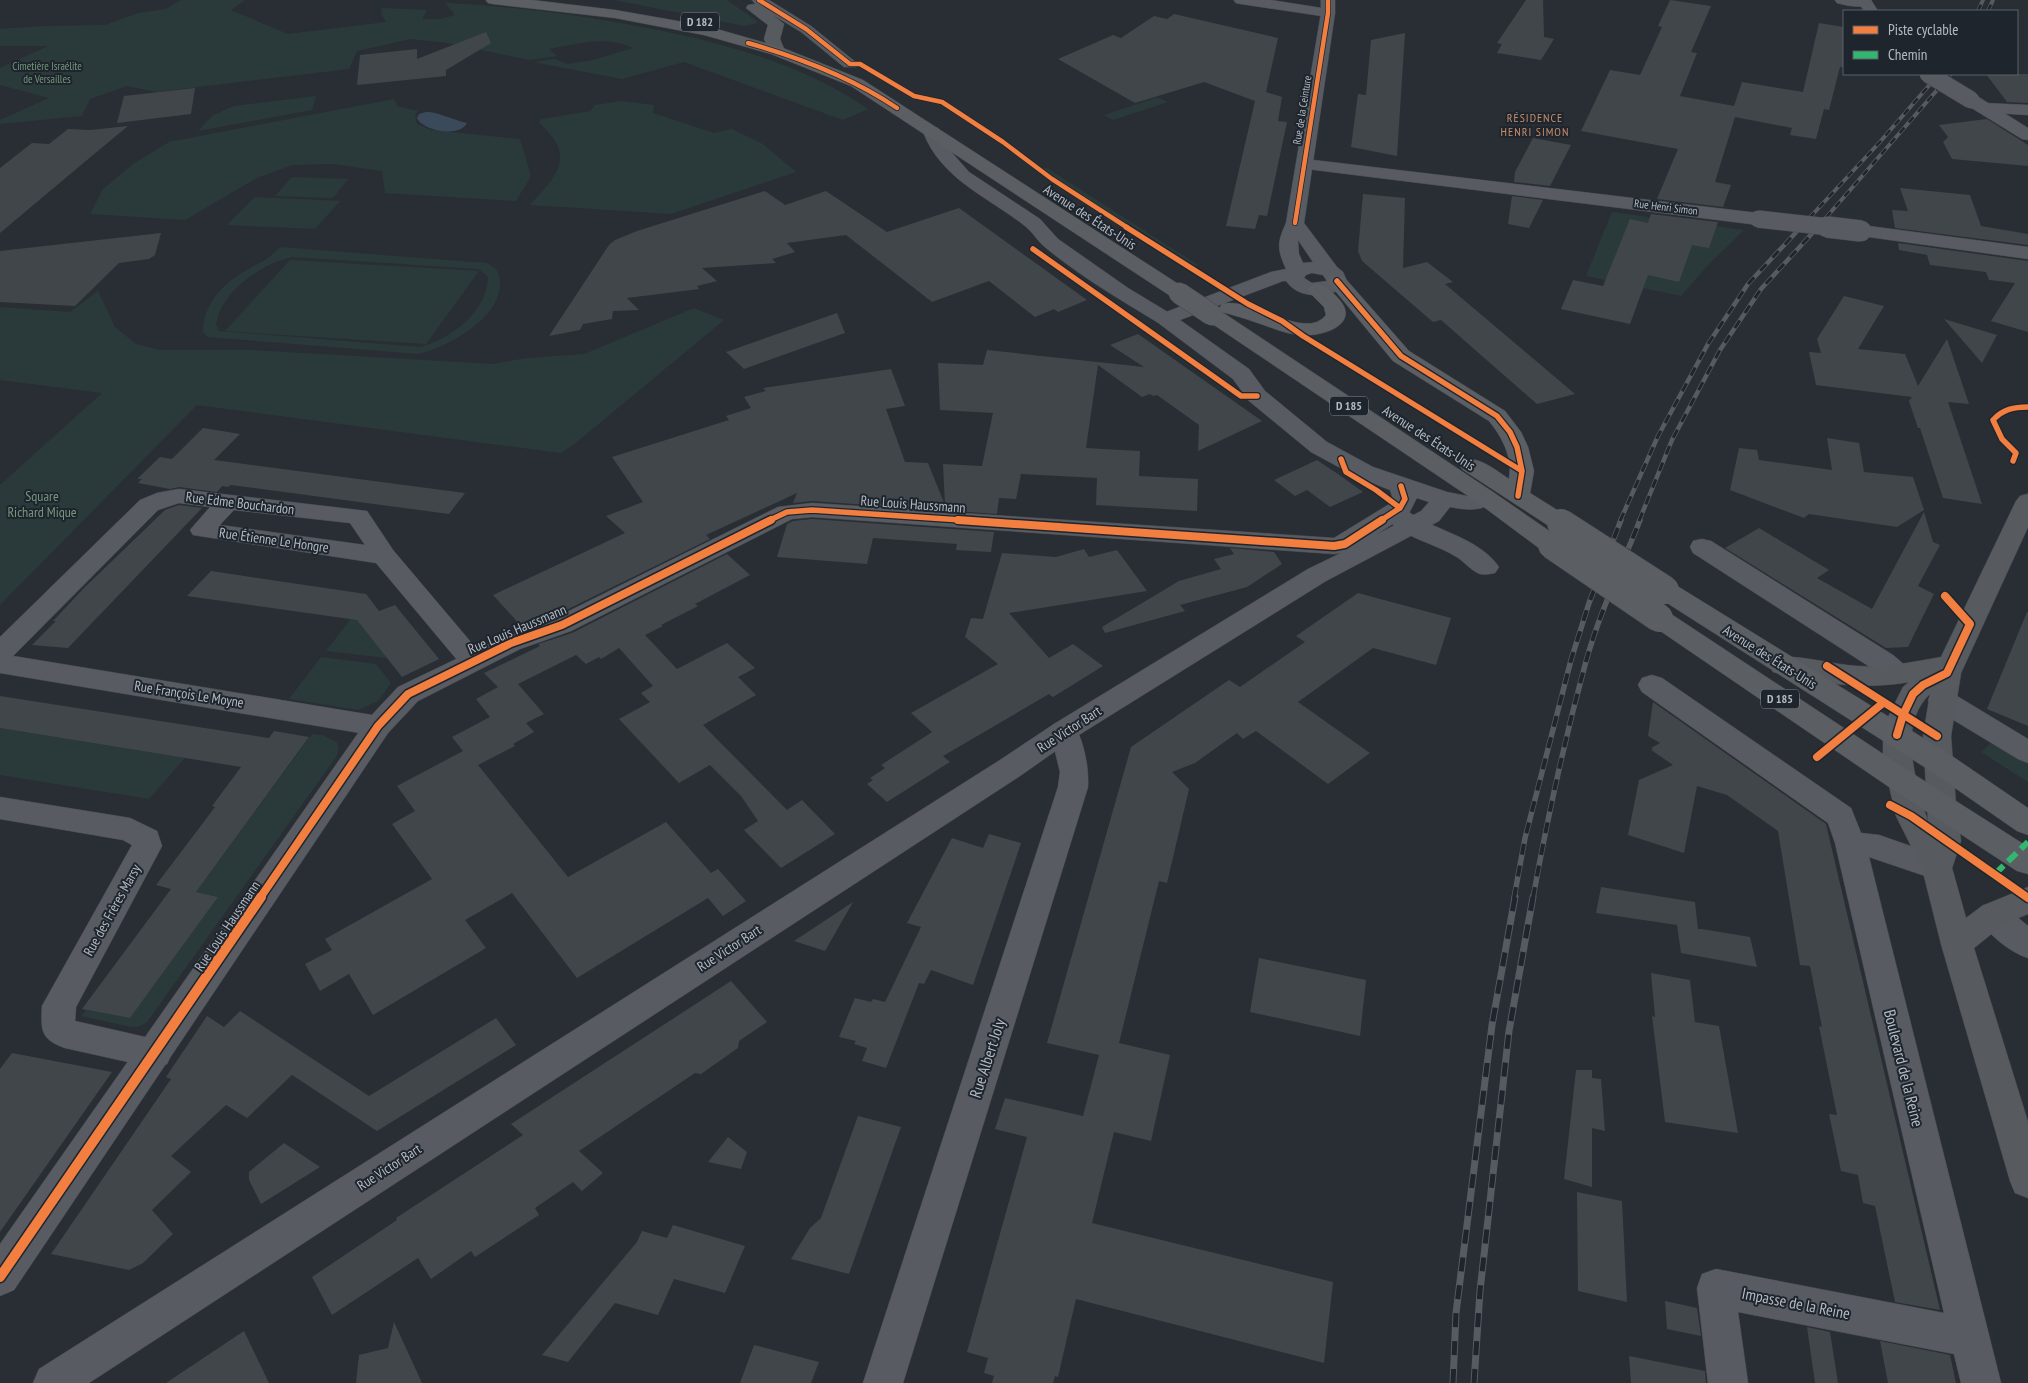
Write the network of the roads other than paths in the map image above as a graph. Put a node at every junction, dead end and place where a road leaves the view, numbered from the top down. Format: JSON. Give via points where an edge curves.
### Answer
{"nodes":[{"id":1,"x":493,"y":0,"type":"edge"},
{"id":2,"x":570,"y":0,"type":"edge"},
{"id":3,"x":741,"y":0,"type":"edge"},
{"id":4,"x":759,"y":0,"type":"edge"},
{"id":5,"x":1241,"y":0,"type":"edge"},
{"id":6,"x":1842,"y":0,"type":"edge"},
{"id":7,"x":1866,"y":4,"type":"edge"},
{"id":8,"x":1328,"y":7,"type":"edge"},
{"id":9,"x":774,"y":45,"type":"junction"},
{"id":10,"x":850,"y":64,"type":"junction"},
{"id":11,"x":1930,"y":75,"type":"edge"},
{"id":12,"x":1977,"y":104,"type":"junction"},
{"id":13,"x":2028,"y":110,"type":"edge"},
{"id":14,"x":932,"y":132,"type":"junction"},
{"id":15,"x":2028,"y":136,"type":"edge"},
{"id":16,"x":1304,"y":164,"type":"junction"},
{"id":17,"x":1295,"y":223,"type":"junction"},
{"id":18,"x":2028,"y":253,"type":"edge"},
{"id":19,"x":1334,"y":276,"type":"junction"},
{"id":20,"x":1303,"y":280,"type":"junction"},
{"id":21,"x":1187,"y":290,"type":"junction"},
{"id":22,"x":1220,"y":312,"type":"junction"},
{"id":23,"x":1164,"y":318,"type":"junction"},
{"id":24,"x":1401,"y":486,"type":"junction"},
{"id":25,"x":1518,"y":496,"type":"junction"},
{"id":26,"x":1485,"y":497,"type":"junction"},
{"id":27,"x":1444,"y":499,"type":"junction"},
{"id":28,"x":2028,"y":501,"type":"edge"},
{"id":29,"x":228,"y":502,"type":"junction"},
{"id":30,"x":1404,"y":520,"type":"junction"},
{"id":31,"x":1556,"y":534,"type":"junction"},
{"id":32,"x":1298,"y":543,"type":"junction"},
{"id":33,"x":1702,"y":547,"type":"dead end"},
{"id":34,"x":384,"y":556,"type":"junction"},
{"id":35,"x":1486,"y":567,"type":"dead end"},
{"id":36,"x":1317,"y":575,"type":"junction"},
{"id":37,"x":0,"y":653,"type":"edge"},
{"id":38,"x":473,"y":660,"type":"junction"},
{"id":39,"x":0,"y":664,"type":"edge"},
{"id":40,"x":1783,"y":665,"type":"junction"},
{"id":41,"x":1897,"y":674,"type":"junction"},
{"id":42,"x":1947,"y":679,"type":"junction"},
{"id":43,"x":1652,"y":685,"type":"dead end"},
{"id":44,"x":378,"y":726,"type":"junction"},
{"id":45,"x":1064,"y":731,"type":"junction"},
{"id":46,"x":1896,"y":735,"type":"junction"},
{"id":47,"x":2028,"y":752,"type":"edge"},
{"id":48,"x":1940,"y":762,"type":"junction"},
{"id":49,"x":1902,"y":781,"type":"junction"},
{"id":50,"x":1941,"y":805,"type":"junction"},
{"id":51,"x":0,"y":808,"type":"edge"},
{"id":52,"x":2028,"y":822,"type":"edge"},
{"id":53,"x":1850,"y":843,"type":"junction"},
{"id":54,"x":2028,"y":862,"type":"edge"},
{"id":55,"x":1937,"y":868,"type":"junction"},
{"id":56,"x":2028,"y":900,"type":"edge"},
{"id":57,"x":1994,"y":915,"type":"junction"},
{"id":58,"x":1957,"y":944,"type":"junction"},
{"id":59,"x":2028,"y":945,"type":"edge"},
{"id":60,"x":155,"y":1053,"type":"junction"},
{"id":61,"x":2028,"y":1181,"type":"edge"},
{"id":62,"x":0,"y":1277,"type":"edge"},
{"id":63,"x":1969,"y":1337,"type":"junction"},
{"id":64,"x":53,"y":1383,"type":"edge"},
{"id":65,"x":883,"y":1383,"type":"edge"},
{"id":66,"x":1728,"y":1383,"type":"edge"},
{"id":67,"x":1981,"y":1383,"type":"edge"}],
"edges":[{"from":1,"to":9,"type":"main road","number":"D 182","via":[[615,14]]},
{"from":2,"to":9,"type":"main road","number":"D 182","via":[[741,30]]},
{"from":3,"to":9,"type":"main road","via":[[776,24]]},
{"from":4,"to":10,"type":"main road","name":"Avenue des États-Unis","number":"D 185","via":[[806,29]]},
{"from":5,"to":8,"type":"street"},
{"from":6,"to":7,"type":"street"},
{"from":8,"to":16,"type":"street","name":"Rue de la Ceinture"},
{"from":9,"to":10,"type":"main road","number":"D 182"},
{"from":9,"to":14,"type":"main road","name":"Avenue des États-Unis","number":"D 185","via":[[857,83]]},
{"from":10,"to":21,"type":"main road","name":"Avenue des États-Unis","number":"D 185","via":[[925,110]]},
{"from":11,"to":12,"type":"street","bridge":true},
{"from":12,"to":13,"type":"street"},
{"from":12,"to":15,"type":"street"},
{"from":14,"to":21,"type":"main road","name":"Avenue des États-Unis","number":"D 185"},
{"from":14,"to":23,"type":"street","name":"Avenue des États-Unis","via":[[938,147],[964,176],[1033,223],[1051,243]]},
{"from":16,"to":17,"type":"street","name":"Rue de la Ceinture"},
{"from":16,"to":18,"type":"street","name":"Rue Henri Simon","bridge":true},
{"from":17,"to":19,"type":"street"},
{"from":17,"to":20,"type":"street","name":"Rue de la Ceinture","via":[[1288,239],[1289,254]]},
{"from":19,"to":20,"type":"street","via":[[1316,267]]},
{"from":19,"to":20,"type":"street","via":[[1334,286]]},
{"from":19,"to":25,"type":"main road","via":[[1401,356],[1497,416],[1517,447],[1522,471]]},
{"from":20,"to":22,"type":"main road","via":[[1334,304],[1337,311],[1329,324],[1319,328],[1293,328],[1264,317]]},
{"from":20,"to":23,"type":"street","via":[[1246,288]]},
{"from":21,"to":22,"type":"main road","name":"Avenue des États-Unis","number":"D 185","bridge":true},
{"from":22,"to":25,"type":"main road","name":"Avenue des États-Unis","number":"D 185"},
{"from":22,"to":26,"type":"main road","name":"Avenue des États-Unis","number":"D 185"},
{"from":23,"to":24,"type":"street","name":"Avenue des États-Unis","via":[[1242,374],[1257,396],[1319,447],[1365,472]]},
{"from":24,"to":27,"type":"street","name":"Avenue des États-Unis"},
{"from":24,"to":30,"type":"street","via":[[1405,499],[1400,508]]},
{"from":25,"to":31,"type":"main road","name":"Avenue des États-Unis","number":"D 185"},
{"from":26,"to":27,"type":"street","name":"Avenue des États-Unis","via":[[1467,503]]},
{"from":26,"to":31,"type":"main road","name":"Avenue des États-Unis","number":"D 185"},
{"from":27,"to":30,"type":"street","via":[[1430,516]]},
{"from":28,"to":42,"type":"main road"},
{"from":29,"to":34,"type":"street","name":"Rue Edme Bouchardon","via":[[358,516]]},
{"from":29,"to":34,"type":"street","name":"Rue Étienne Le Hongre","via":[[202,530]]},
{"from":29,"to":37,"type":"street","name":"Rue Edme Bouchardon","via":[[179,496],[149,505]]},
{"from":30,"to":32,"type":"street","via":[[1345,544]]},
{"from":30,"to":35,"type":"street","via":[[1460,546]]},
{"from":30,"to":36,"type":"street","name":"Rue Victor Bart"},
{"from":31,"to":40,"type":"main road","name":"Avenue des États-Unis","number":"D 185","bridge":true,"via":[[1665,590]]},
{"from":31,"to":49,"type":"main road","name":"Avenue des États-Unis","number":"D 185","bridge":true,"via":[[1659,618]]},
{"from":32,"to":36,"type":"street"},
{"from":32,"to":38,"type":"street","name":"Rue Louis Haussmann","via":[[801,510],[787,512],[562,624]]},
{"from":33,"to":41,"type":"street"},
{"from":34,"to":38,"type":"street","name":"Rue Edme Bouchardon"},
{"from":36,"to":45,"type":"street","name":"Rue Victor Bart"},
{"from":38,"to":44,"type":"street","name":"Rue Louis Haussmann","via":[[408,694]]},
{"from":39,"to":44,"type":"street","name":"Rue François Le Moyne"},
{"from":40,"to":41,"type":"main road","via":[[1837,674]]},
{"from":40,"to":46,"type":"main road","name":"Avenue des États-Unis","number":"D 185"},
{"from":41,"to":42,"type":"main road"},
{"from":42,"to":46,"type":"main road","via":[[1923,685],[1913,694]]},
{"from":42,"to":47,"type":"street"},
{"from":42,"to":48,"type":"main road","via":[[1937,736]]},
{"from":43,"to":53,"type":"street","via":[[1840,816]]},
{"from":44,"to":60,"type":"street","name":"Rue Louis Haussmann"},
{"from":45,"to":64,"type":"street","name":"Rue Victor Bart"},
{"from":45,"to":65,"type":"street","name":"Rue Albert Joly","via":[[1074,772],[1073,787]]},
{"from":46,"to":48,"type":"main road","name":"Avenue des États-Unis","number":"D 185"},
{"from":46,"to":49,"type":"main road"},
{"from":48,"to":50,"type":"main road"},
{"from":48,"to":52,"type":"main road","name":"Avenue des États-Unis","number":"D 185"},
{"from":49,"to":50,"type":"main road","name":"Avenue des États-Unis","number":"D 185"},
{"from":49,"to":55,"type":"main road","via":[[1911,816]]},
{"from":50,"to":54,"type":"main road","name":"Avenue des États-Unis","number":"D 185"},
{"from":50,"to":55,"type":"main road","via":[[1946,841]]},
{"from":51,"to":60,"type":"street","name":"Rue des Frères Marsy","via":[[130,830],[146,839],[147,846],[59,1006],[58,1027],[65,1033]]},
{"from":53,"to":55,"type":"street","via":[[1879,848]]},
{"from":53,"to":63,"type":"street","name":"Boulevard de la Reine"},
{"from":55,"to":58,"type":"main road"},
{"from":56,"to":57,"type":"main road"},
{"from":57,"to":58,"type":"main road"},
{"from":57,"to":59,"type":"street"},
{"from":58,"to":61,"type":"main road"},
{"from":60,"to":62,"type":"street","name":"Rue Louis Haussmann"},
{"from":63,"to":66,"type":"street","name":"Impasse de la Reine","via":[[1716,1288]]},
{"from":63,"to":67,"type":"street","name":"Boulevard de la Reine"}]}
